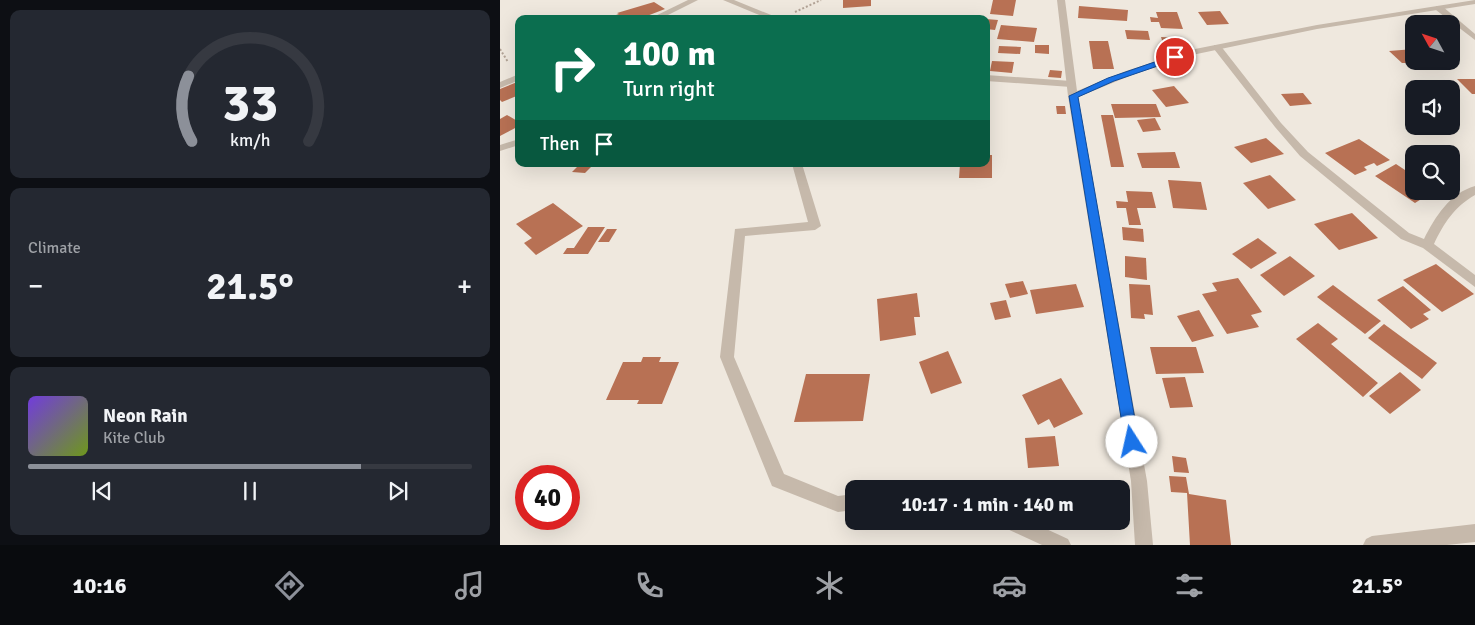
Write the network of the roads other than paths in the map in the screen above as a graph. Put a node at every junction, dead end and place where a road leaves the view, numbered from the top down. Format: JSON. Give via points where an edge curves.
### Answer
{"nodes":[{"id":1,"x":694,"y":0,"type":"edge"},
{"id":2,"x":727,"y":0,"type":"edge"},
{"id":3,"x":1060,"y":0,"type":"edge"},
{"id":4,"x":1475,"y":2,"type":"edge"},
{"id":5,"x":1439,"y":8,"type":"junction"},
{"id":6,"x":662,"y":15,"type":"edge"},
{"id":7,"x":769,"y":15,"type":"edge"},
{"id":8,"x":1475,"y":38,"type":"edge"},
{"id":9,"x":1218,"y":47,"type":"junction"},
{"id":10,"x":515,"y":79,"type":"edge"},
{"id":11,"x":990,"y":79,"type":"edge"},
{"id":12,"x":500,"y":85,"type":"edge"},
{"id":13,"x":1072,"y":90,"type":"junction"},
{"id":14,"x":515,"y":143,"type":"edge"},
{"id":15,"x":500,"y":148,"type":"edge"},
{"id":16,"x":799,"y":167,"type":"edge"},
{"id":17,"x":1475,"y":190,"type":"edge"},
{"id":18,"x":1427,"y":245,"type":"junction"},
{"id":19,"x":1475,"y":282,"type":"edge"},
{"id":20,"x":845,"y":503,"type":"edge"},
{"id":21,"x":1029,"y":530,"type":"edge"},
{"id":22,"x":1475,"y":533,"type":"edge"},
{"id":23,"x":1144,"y":544,"type":"edge"},
{"id":24,"x":1062,"y":545,"type":"edge"},
{"id":25,"x":1372,"y":545,"type":"edge"}],
"edges":[{"from":1,"to":6,"type":"street"},
{"from":2,"to":7,"type":"street"},
{"from":3,"to":13,"type":"street"},
{"from":4,"to":5,"type":"street"},
{"from":5,"to":8,"type":"street"},
{"from":5,"to":9,"type":"street"},
{"from":9,"to":13,"type":"street"},
{"from":9,"to":18,"type":"street","via":[[1278,126],[1304,154],[1405,236]]},
{"from":10,"to":12,"type":"street"},
{"from":11,"to":13,"type":"street"},
{"from":13,"to":23,"type":"street","via":[[1138,481]]},
{"from":14,"to":15,"type":"street"},
{"from":16,"to":20,"type":"street","via":[[815,226],[739,232],[727,357],[778,480],[838,504]]},
{"from":17,"to":18,"type":"street","via":[[1453,203],[1442,216]]},
{"from":18,"to":19,"type":"street"},
{"from":21,"to":24,"type":"street"},
{"from":22,"to":25,"type":"street"}]}
